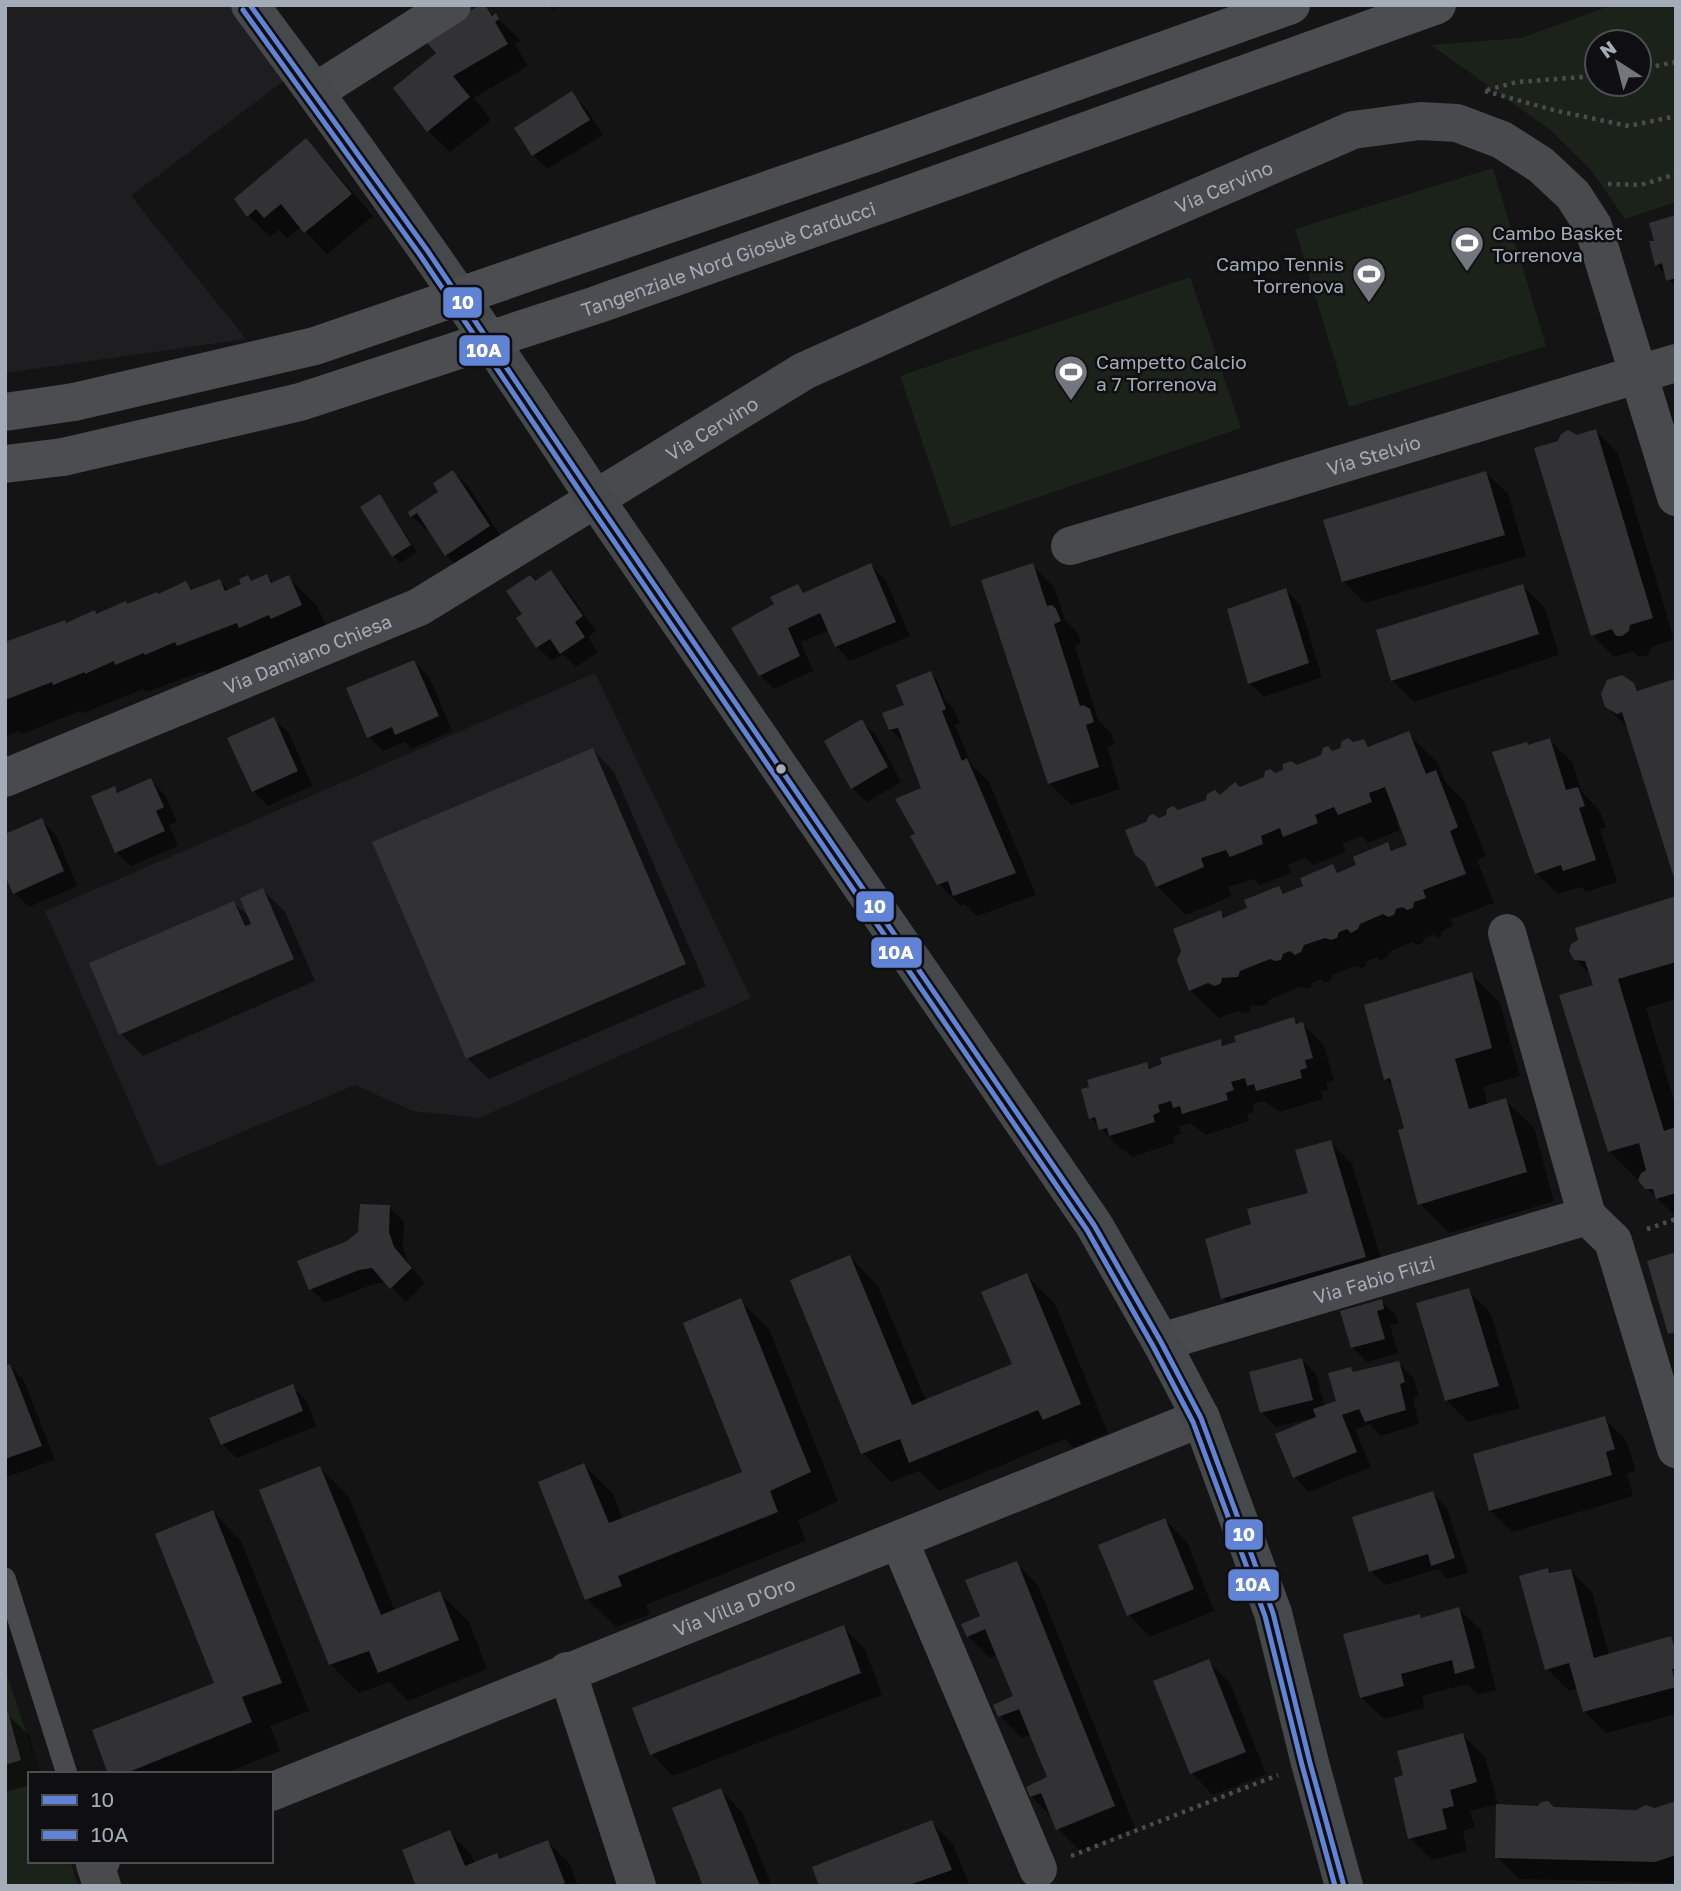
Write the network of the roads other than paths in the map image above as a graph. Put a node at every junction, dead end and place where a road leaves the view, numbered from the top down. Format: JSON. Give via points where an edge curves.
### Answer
{"nodes":[{"id":1,"x":250,"y":5,"type":"edge"},
{"id":2,"x":452,"y":5,"type":"edge"},
{"id":3,"x":1291,"y":5,"type":"edge"},
{"id":4,"x":1437,"y":5,"type":"edge"},
{"id":5,"x":315,"y":92,"type":"junction"},
{"id":6,"x":1676,"y":363,"type":"edge"},
{"id":7,"x":1639,"y":375,"type":"junction"},
{"id":8,"x":5,"y":412,"type":"edge"},
{"id":9,"x":5,"y":464,"type":"edge"},
{"id":10,"x":1676,"y":497,"type":"edge"},
{"id":11,"x":596,"y":500,"type":"junction"},
{"id":12,"x":1070,"y":546,"type":"dead end"},
{"id":13,"x":5,"y":778,"type":"edge"},
{"id":14,"x":1507,"y":933,"type":"dead end"},
{"id":15,"x":1587,"y":1216,"type":"junction"},
{"id":16,"x":1161,"y":1342,"type":"junction"},
{"id":17,"x":1201,"y":1418,"type":"junction"},
{"id":18,"x":1676,"y":1449,"type":"edge"},
{"id":19,"x":899,"y":1540,"type":"junction"},
{"id":20,"x":5,"y":1578,"type":"edge"},
{"id":21,"x":567,"y":1671,"type":"junction"},
{"id":22,"x":66,"y":1772,"type":"edge"},
{"id":23,"x":273,"y":1791,"type":"edge"},
{"id":24,"x":1038,"y":1868,"type":"road end"},
{"id":25,"x":637,"y":1886,"type":"edge"},
{"id":26,"x":1344,"y":1886,"type":"edge"}],
"edges":[{"from":1,"to":5,"type":"street"},
{"from":2,"to":5,"type":"street"},
{"from":3,"to":8,"type":"highway","bridge":true,"via":[[315,346],[74,402]]},
{"from":4,"to":9,"type":"highway","name":"Tangenziale Nord Giosuè Carducci","bridge":true,"via":[[596,305],[300,402],[63,457]]},
{"from":5,"to":11,"type":"street"},
{"from":6,"to":7,"type":"street","name":"Via Stelvio"},
{"from":7,"to":10,"type":"street","name":"Via Cervino"},
{"from":7,"to":11,"type":"street","name":"Via Cervino","via":[[1593,226],[1573,195],[1541,165],[1502,140],[1457,123],[1420,121],[1353,130],[804,370]]},
{"from":7,"to":12,"type":"street","name":"Via Stelvio"},
{"from":11,"to":13,"type":"street","name":"Via Damiano Chiesa","via":[[419,607]]},
{"from":11,"to":16,"type":"street","via":[[1094,1225]]},
{"from":14,"to":15,"type":"street"},
{"from":15,"to":16,"type":"street","name":"Via Fabio Filzi"},
{"from":15,"to":18,"type":"street","via":[[1613,1241]]},
{"from":16,"to":17,"type":"street"},
{"from":17,"to":19,"type":"street","name":"Via Villa D'Oro"},
{"from":17,"to":26,"type":"street","via":[[1273,1614]]},
{"from":19,"to":21,"type":"street","name":"Via Villa D'Oro"},
{"from":19,"to":24,"type":"street"},
{"from":20,"to":22,"type":"lane"},
{"from":21,"to":23,"type":"street","name":"Via Villa D'Oro"},
{"from":21,"to":25,"type":"street"}]}
